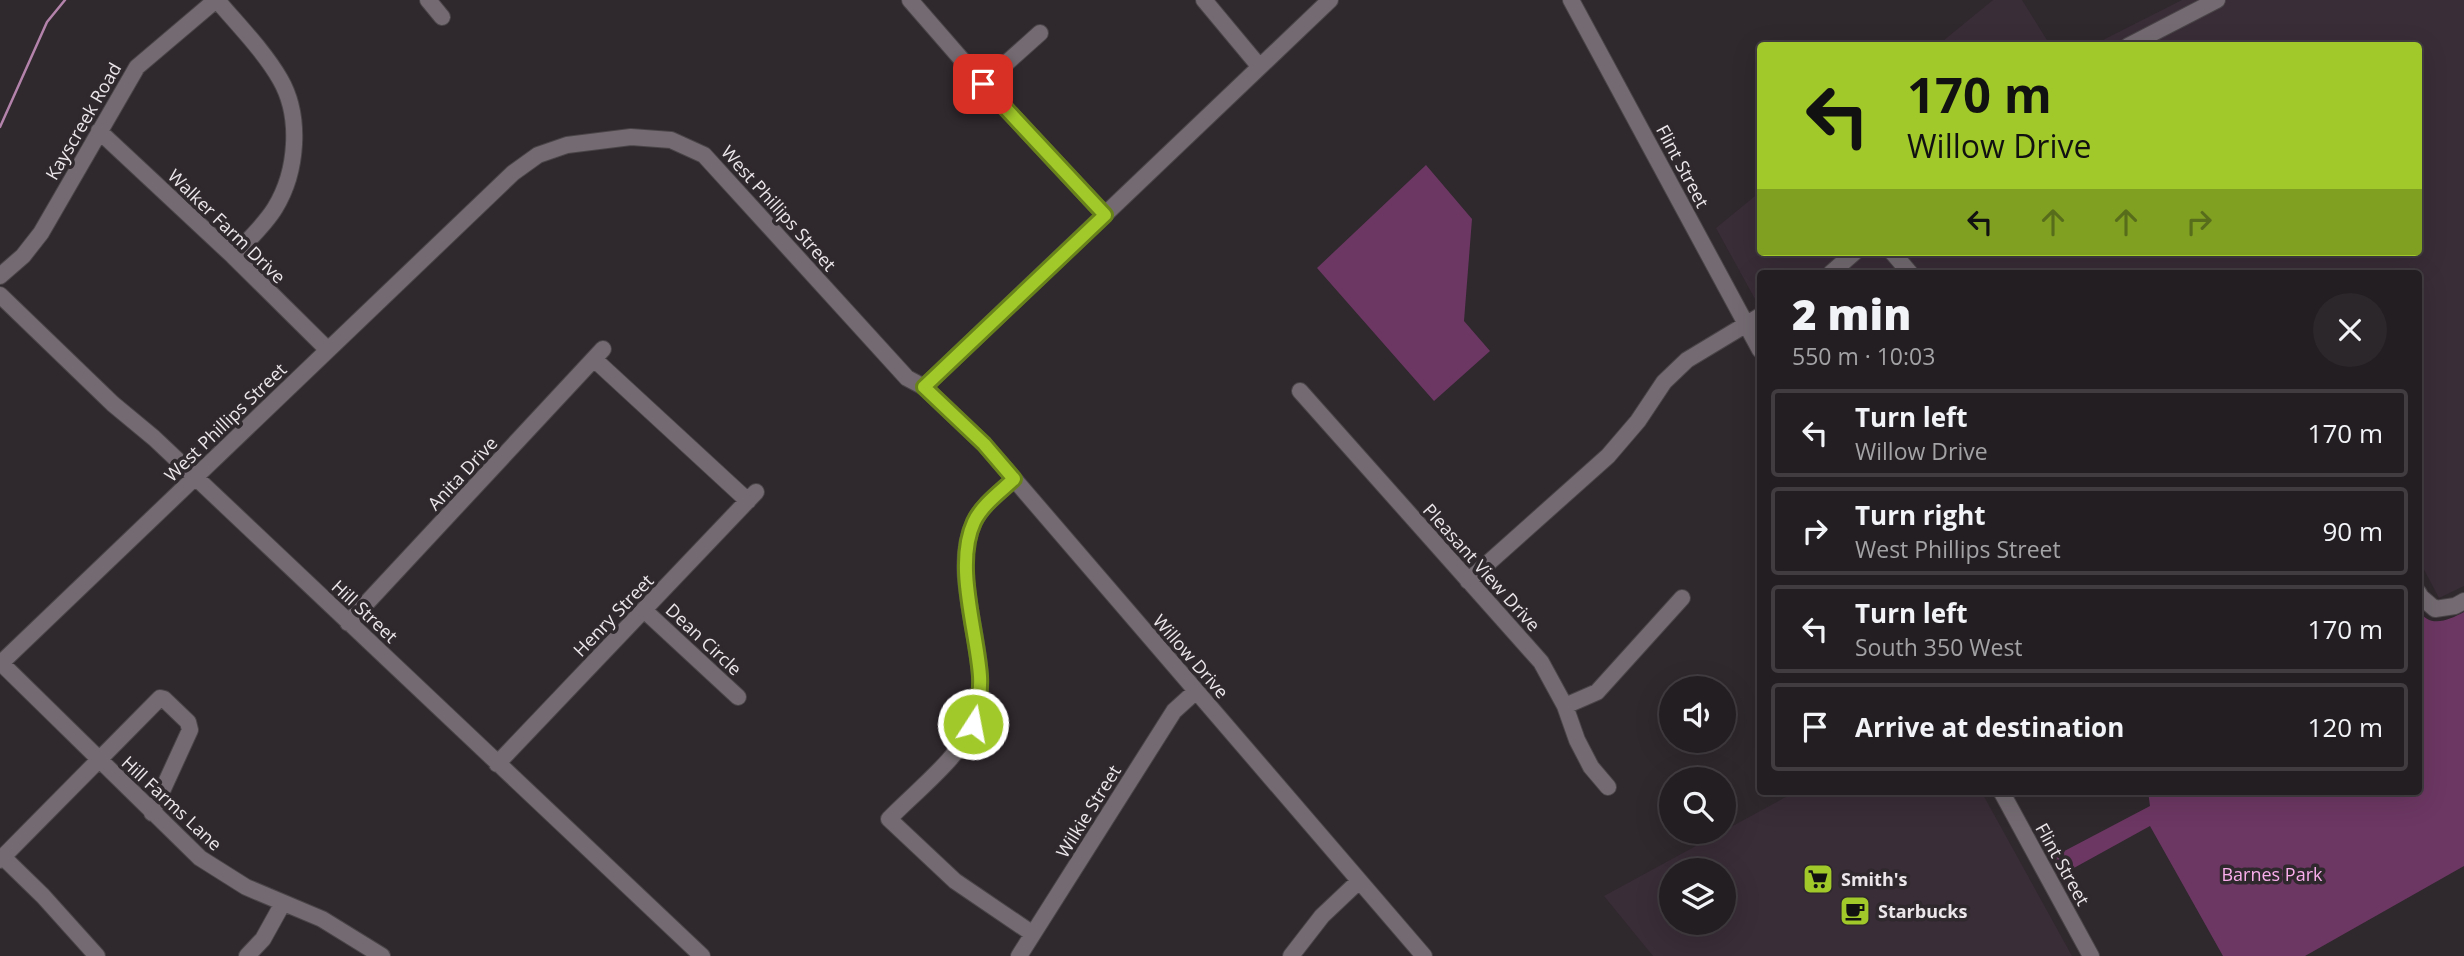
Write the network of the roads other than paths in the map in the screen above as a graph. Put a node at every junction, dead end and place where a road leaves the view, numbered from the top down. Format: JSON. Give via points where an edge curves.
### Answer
{"nodes":[{"id":1,"x":216,"y":0,"type":"edge"},
{"id":2,"x":428,"y":0,"type":"edge"},
{"id":3,"x":910,"y":0,"type":"edge"},
{"id":4,"x":1204,"y":0,"type":"edge"},
{"id":5,"x":1330,"y":0,"type":"edge"},
{"id":6,"x":1573,"y":0,"type":"edge"},
{"id":7,"x":2217,"y":0,"type":"edge"},
{"id":8,"x":442,"y":17,"type":"dead end"},
{"id":9,"x":1040,"y":33,"type":"dead end"},
{"id":10,"x":2135,"y":42,"type":"edge"},
{"id":11,"x":1259,"y":66,"type":"junction"},
{"id":12,"x":983,"y":84,"type":"junction"},
{"id":13,"x":99,"y":131,"type":"junction"},
{"id":14,"x":1105,"y":215,"type":"junction"},
{"id":15,"x":233,"y":256,"type":"junction"},
{"id":16,"x":1850,"y":256,"type":"edge"},
{"id":17,"x":1895,"y":256,"type":"edge"},
{"id":18,"x":1834,"y":270,"type":"edge"},
{"id":19,"x":1907,"y":270,"type":"edge"},
{"id":20,"x":0,"y":276,"type":"edge"},
{"id":21,"x":0,"y":295,"type":"edge"},
{"id":22,"x":1753,"y":320,"type":"edge"},
{"id":23,"x":1757,"y":337,"type":"edge"},
{"id":24,"x":328,"y":350,"type":"junction"},
{"id":25,"x":924,"y":387,"type":"junction"},
{"id":26,"x":1300,"y":391,"type":"dead end"},
{"id":27,"x":195,"y":477,"type":"junction"},
{"id":28,"x":1014,"y":479,"type":"junction"},
{"id":29,"x":752,"y":496,"type":"joint"},
{"id":30,"x":1468,"y":581,"type":"junction"},
{"id":31,"x":1682,"y":598,"type":"dead end"},
{"id":32,"x":2422,"y":598,"type":"edge"},
{"id":33,"x":2464,"y":601,"type":"edge"},
{"id":34,"x":644,"y":610,"type":"junction"},
{"id":35,"x":348,"y":622,"type":"junction"},
{"id":36,"x":0,"y":663,"type":"edge"},
{"id":37,"x":1196,"y":691,"type":"junction"},
{"id":38,"x":738,"y":697,"type":"dead end"},
{"id":39,"x":1565,"y":706,"type":"junction"},
{"id":40,"x":98,"y":760,"type":"junction"},
{"id":41,"x":497,"y":764,"type":"junction"},
{"id":42,"x":1608,"y":787,"type":"dead end"},
{"id":43,"x":2003,"y":795,"type":"edge"},
{"id":44,"x":152,"y":813,"type":"junction"},
{"id":45,"x":2,"y":858,"type":"edge"},
{"id":46,"x":1359,"y":881,"type":"junction"},
{"id":47,"x":283,"y":904,"type":"junction"},
{"id":48,"x":1033,"y":934,"type":"junction"},
{"id":49,"x":97,"y":956,"type":"edge"},
{"id":50,"x":247,"y":956,"type":"edge"},
{"id":51,"x":382,"y":956,"type":"edge"},
{"id":52,"x":702,"y":956,"type":"edge"},
{"id":53,"x":1019,"y":956,"type":"edge"},
{"id":54,"x":1290,"y":956,"type":"edge"},
{"id":55,"x":1424,"y":956,"type":"edge"},
{"id":56,"x":2091,"y":956,"type":"edge"}],
"edges":[{"from":1,"to":13,"type":"street","name":"Kayscreek Road","via":[[137,67]]},
{"from":1,"to":15,"type":"street","via":[[280,79],[294,133],[283,192],[266,220]]},
{"from":2,"to":8,"type":"street"},
{"from":3,"to":12,"type":"street"},
{"from":4,"to":11,"type":"street"},
{"from":5,"to":11,"type":"street"},
{"from":6,"to":22,"type":"street","name":"Flint Street"},
{"from":7,"to":10,"type":"street"},
{"from":9,"to":12,"type":"street"},
{"from":11,"to":14,"type":"street"},
{"from":12,"to":14,"type":"street"},
{"from":13,"to":15,"type":"street","name":"Walker Farm Drive"},
{"from":13,"to":20,"type":"street","name":"Kayscreek Road","via":[[41,233]]},
{"from":14,"to":25,"type":"street"},
{"from":15,"to":24,"type":"street","name":"Walker Farm Drive"},
{"from":16,"to":18,"type":"street"},
{"from":17,"to":19,"type":"street"},
{"from":21,"to":27,"type":"street","name":"Hill Street"},
{"from":22,"to":23,"type":"street","name":"Flint Street"},
{"from":22,"to":30,"type":"street","via":[[1687,360],[1664,382],[1608,456]]},
{"from":24,"to":25,"type":"street","name":"West Phillips Street","via":[[513,173],[538,155],[567,145],[631,137],[671,140],[704,155],[907,377]]},
{"from":24,"to":27,"type":"street","name":"West Phillips Street"},
{"from":25,"to":28,"type":"street","name":"Willow Drive"},
{"from":26,"to":30,"type":"street","name":"Pleasant View Drive"},
{"from":27,"to":35,"type":"street","name":"Hill Street"},
{"from":27,"to":36,"type":"street","name":"West Phillips Street"},
{"from":28,"to":37,"type":"street","name":"Willow Drive"},
{"from":28,"to":48,"type":"street","via":[[986,504],[968,541],[966,568],[981,679],[973,724],[961,747],[889,819],[955,881]]},
{"from":29,"to":34,"type":"street","name":"Henry Street"},
{"from":29,"to":35,"type":"street","name":"Anita Drive","via":[[645,406],[599,354]]},
{"from":30,"to":39,"type":"street","name":"Pleasant View Drive","via":[[1541,662]]},
{"from":31,"to":39,"type":"street","via":[[1597,692]]},
{"from":32,"to":33,"type":"street","via":[[2435,609]]},
{"from":34,"to":38,"type":"street","name":"Dean Circle"},
{"from":34,"to":41,"type":"street","name":"Henry Street"},
{"from":35,"to":41,"type":"street","name":"Hill Street"},
{"from":36,"to":40,"type":"street","name":"Hill Farms Lane"},
{"from":37,"to":46,"type":"street","name":"Willow Drive"},
{"from":37,"to":48,"type":"street","name":"Wilkie Street","via":[[1174,711]]},
{"from":39,"to":42,"type":"street","name":"Pleasant View Drive","via":[[1591,767]]},
{"from":40,"to":44,"type":"street","name":"Hill Farms Lane"},
{"from":40,"to":44,"type":"street","via":[[159,698],[188,722],[190,730]]},
{"from":40,"to":45,"type":"street"},
{"from":41,"to":52,"type":"street","name":"Hill Street"},
{"from":43,"to":56,"type":"street","name":"Flint Street"},
{"from":44,"to":47,"type":"street","name":"Hill Farms Lane","via":[[200,858]]},
{"from":45,"to":49,"type":"street"},
{"from":46,"to":54,"type":"street","via":[[1322,916]]},
{"from":46,"to":55,"type":"street","name":"Willow Drive"},
{"from":47,"to":50,"type":"street"},
{"from":47,"to":51,"type":"street","name":"Hill Farms Lane","via":[[321,919]]},
{"from":48,"to":53,"type":"street","name":"Wilkie Street"}]}
